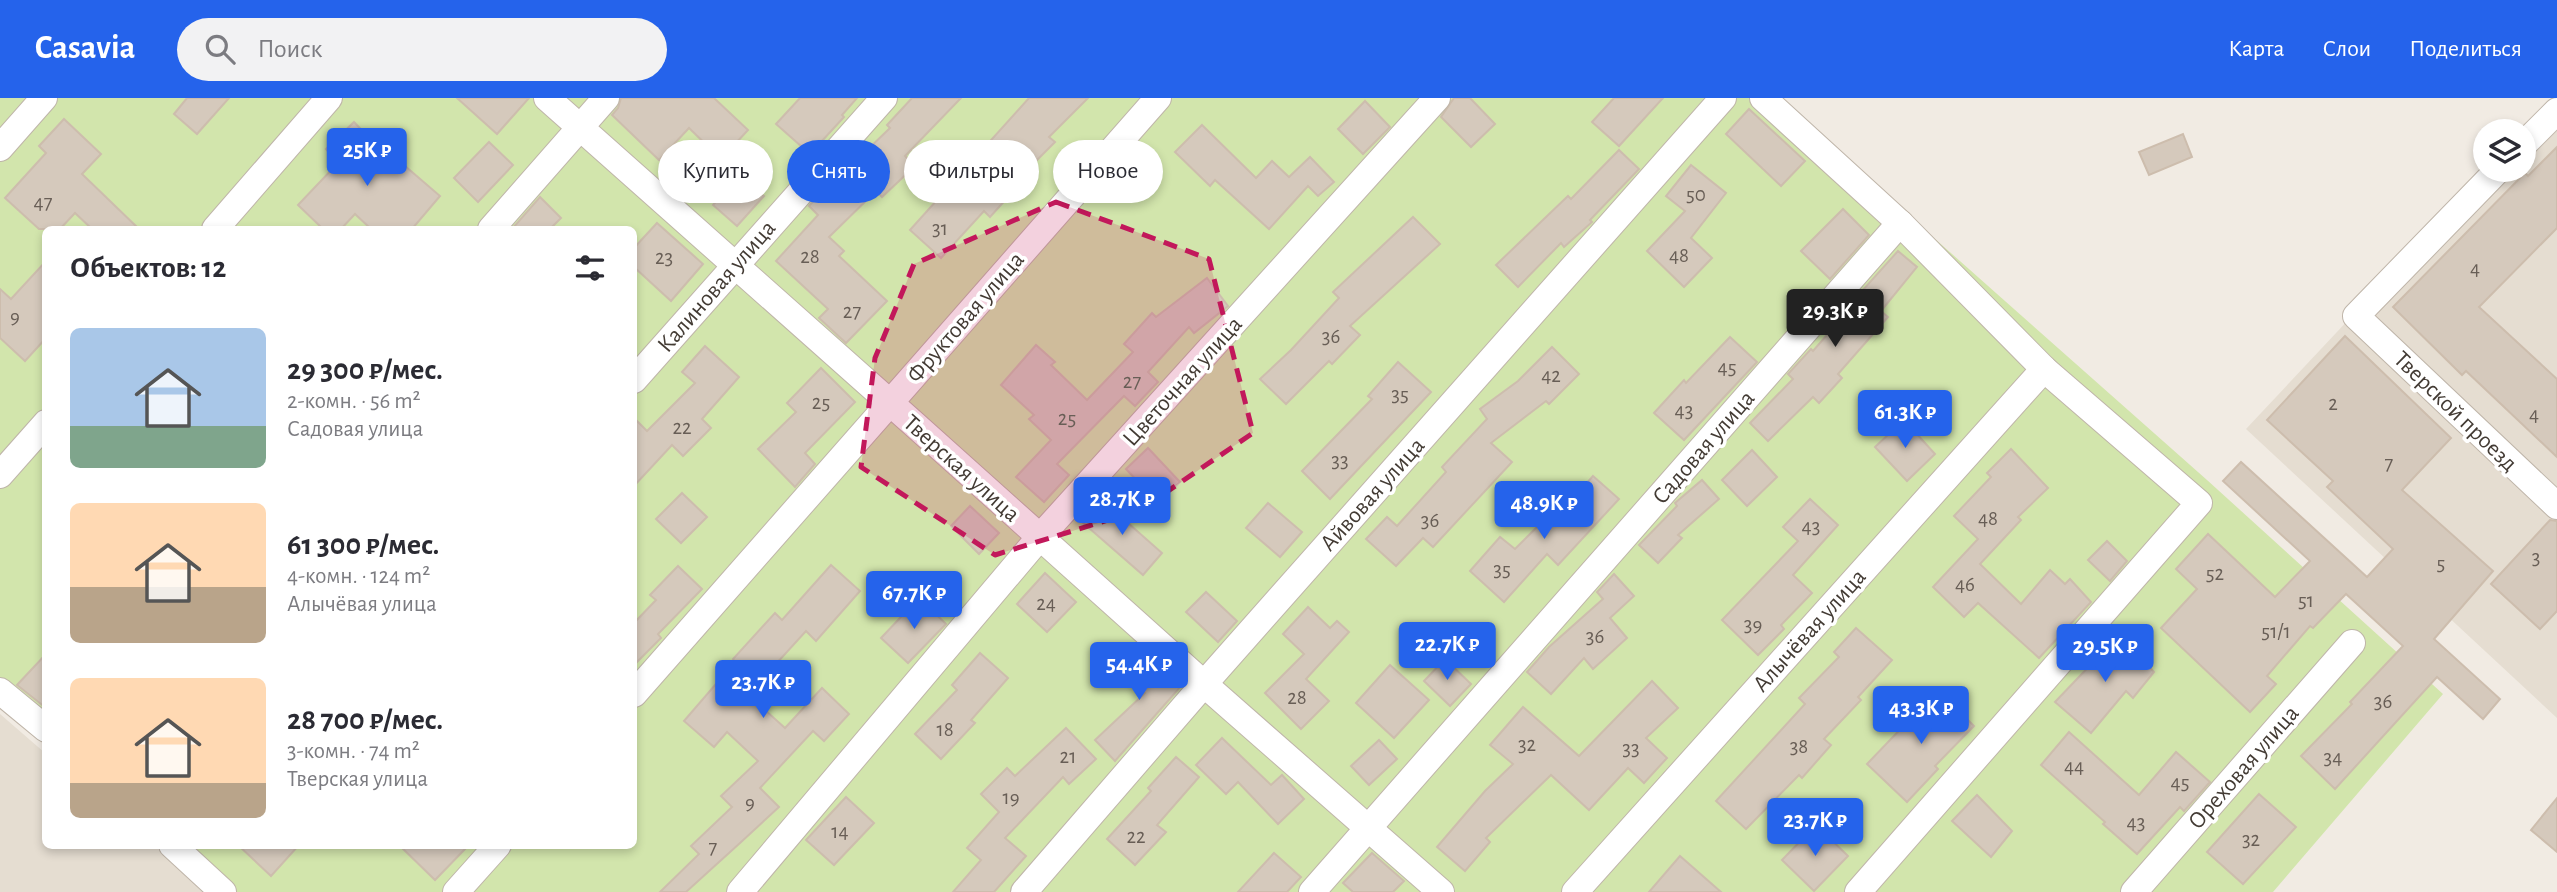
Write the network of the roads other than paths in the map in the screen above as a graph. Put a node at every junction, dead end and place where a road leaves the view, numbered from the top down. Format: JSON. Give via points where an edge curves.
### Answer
{"nodes":[{"id":1,"x":44,"y":98,"type":"edge"},
{"id":2,"x":330,"y":98,"type":"edge"},
{"id":3,"x":547,"y":98,"type":"edge"},
{"id":4,"x":606,"y":98,"type":"edge"},
{"id":5,"x":884,"y":98,"type":"edge"},
{"id":6,"x":1158,"y":98,"type":"edge"},
{"id":7,"x":1437,"y":98,"type":"edge"},
{"id":8,"x":1723,"y":98,"type":"edge"},
{"id":9,"x":1763,"y":98,"type":"edge"},
{"id":10,"x":2557,"y":111,"type":"edge"},
{"id":11,"x":580,"y":127,"type":"junction"},
{"id":12,"x":2536,"y":132,"type":"edge"},
{"id":13,"x":0,"y":148,"type":"edge"},
{"id":14,"x":2486,"y":182,"type":"edge"},
{"id":15,"x":1900,"y":223,"type":"junction"},
{"id":16,"x":218,"y":226,"type":"edge"},
{"id":17,"x":494,"y":226,"type":"edge"},
{"id":18,"x":734,"y":264,"type":"junction"},
{"id":19,"x":2044,"y":369,"type":"junction"},
{"id":20,"x":637,"y":377,"type":"edge"},
{"id":21,"x":890,"y":403,"type":"junction"},
{"id":22,"x":42,"y":428,"type":"edge"},
{"id":23,"x":0,"y":475,"type":"edge"},
{"id":24,"x":2557,"y":506,"type":"edge"},
{"id":25,"x":1040,"y":538,"type":"junction"},
{"id":26,"x":2352,"y":643,"type":"dead end"},
{"id":27,"x":1204,"y":684,"type":"junction"},
{"id":28,"x":0,"y":691,"type":"edge"},
{"id":29,"x":637,"y":691,"type":"edge"},
{"id":30,"x":42,"y":726,"type":"edge"},
{"id":31,"x":1370,"y":827,"type":"junction"},
{"id":32,"x":176,"y":849,"type":"edge"},
{"id":33,"x":494,"y":849,"type":"edge"},
{"id":34,"x":223,"y":892,"type":"edge"},
{"id":35,"x":456,"y":892,"type":"edge"},
{"id":36,"x":740,"y":892,"type":"edge"},
{"id":37,"x":1024,"y":892,"type":"edge"},
{"id":38,"x":1312,"y":892,"type":"edge"},
{"id":39,"x":1441,"y":892,"type":"edge"},
{"id":40,"x":1574,"y":892,"type":"edge"},
{"id":41,"x":1858,"y":892,"type":"edge"},
{"id":42,"x":2134,"y":892,"type":"edge"}],
"edges":[{"from":1,"to":13,"type":"street"},
{"from":2,"to":16,"type":"street"},
{"from":3,"to":11,"type":"street","name":"Тверская улица"},
{"from":4,"to":11,"type":"street"},
{"from":5,"to":18,"type":"street","name":"Калиновая улица"},
{"from":6,"to":21,"type":"street","name":"Фруктовая улица"},
{"from":7,"to":25,"type":"street","name":"Цветочная улица"},
{"from":8,"to":27,"type":"street","name":"Айвовая улица"},
{"from":9,"to":15,"type":"street"},
{"from":10,"to":12,"type":"street"},
{"from":11,"to":17,"type":"street"},
{"from":11,"to":18,"type":"street","name":"Тверская улица"},
{"from":14,"to":24,"type":"street","name":"Тверской проезд","via":[[2356,316]]},
{"from":15,"to":19,"type":"street"},
{"from":15,"to":31,"type":"street","name":"Садовая улица"},
{"from":18,"to":20,"type":"street","name":"Калиновая улица"},
{"from":18,"to":21,"type":"street","name":"Тверская улица"},
{"from":19,"to":40,"type":"street","name":"Алычёвая улица"},
{"from":19,"to":41,"type":"street","via":[[2199,503]]},
{"from":21,"to":25,"type":"street","name":"Тверская улица"},
{"from":21,"to":29,"type":"street","name":"Фруктовая улица"},
{"from":22,"to":23,"type":"street"},
{"from":25,"to":27,"type":"street","name":"Тверская улица"},
{"from":25,"to":36,"type":"street","name":"Цветочная улица"},
{"from":26,"to":42,"type":"street","name":"Ореховая улица"},
{"from":27,"to":31,"type":"street","name":"Тверская улица"},
{"from":27,"to":37,"type":"street","name":"Айвовая улица"},
{"from":28,"to":30,"type":"street"},
{"from":31,"to":38,"type":"street","name":"Садовая улица"},
{"from":31,"to":39,"type":"street","name":"Тверская улица"},
{"from":32,"to":34,"type":"street"},
{"from":33,"to":35,"type":"street"}]}
